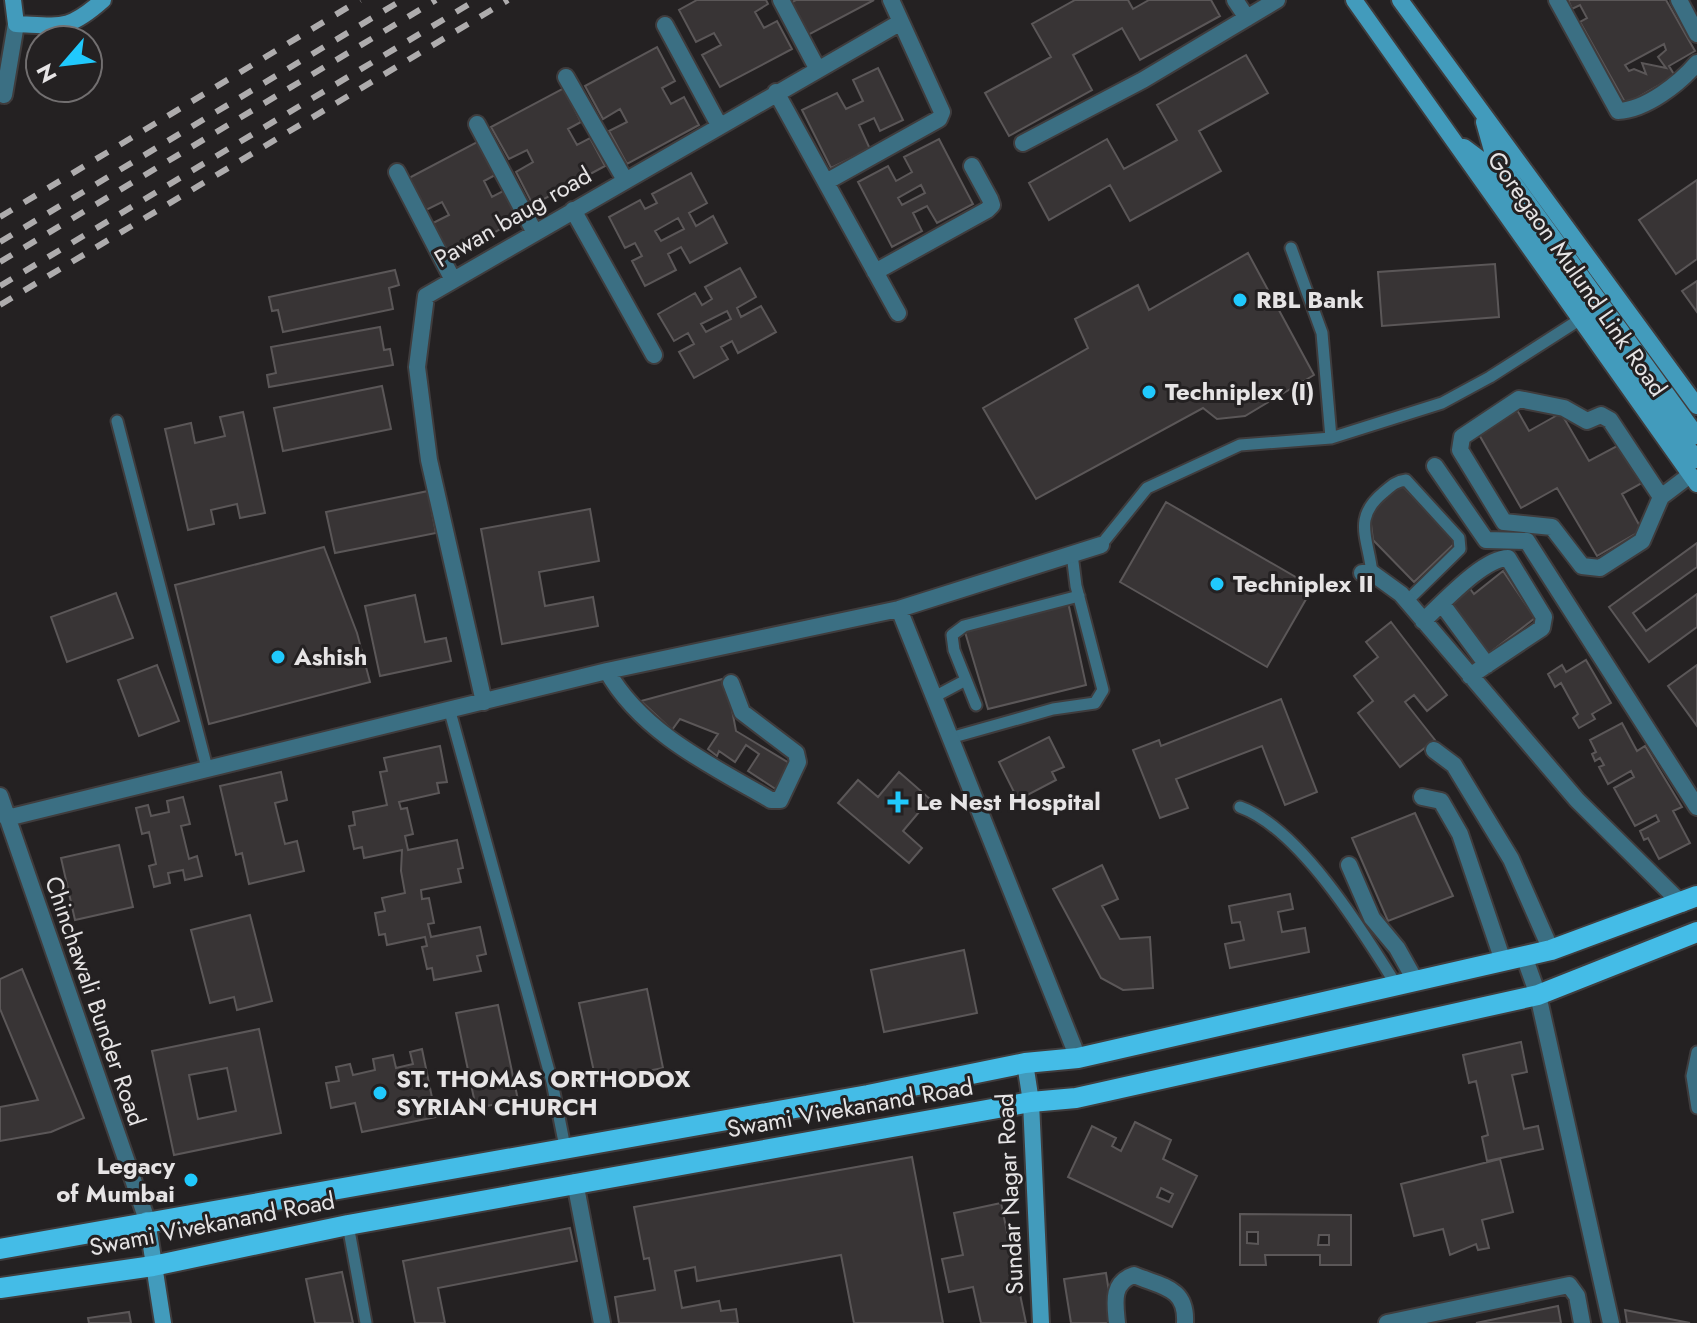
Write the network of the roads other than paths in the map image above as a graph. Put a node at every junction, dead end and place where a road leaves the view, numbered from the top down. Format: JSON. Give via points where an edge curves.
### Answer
{"nodes":[{"id":1,"x":13,"y":0,"type":"edge"},
{"id":2,"x":103,"y":0,"type":"edge"},
{"id":3,"x":781,"y":0,"type":"edge"},
{"id":4,"x":891,"y":0,"type":"edge"},
{"id":5,"x":1235,"y":0,"type":"edge"},
{"id":6,"x":1277,"y":0,"type":"edge"},
{"id":7,"x":1354,"y":0,"type":"edge"},
{"id":8,"x":1400,"y":0,"type":"edge"},
{"id":9,"x":1557,"y":0,"type":"edge"},
{"id":10,"x":1679,"y":0,"type":"edge"},
{"id":11,"x":1247,"y":18,"type":"junction"},
{"id":12,"x":901,"y":22,"type":"junction"},
{"id":13,"x":16,"y":24,"type":"junction"},
{"id":14,"x":665,"y":25,"type":"dead end"},
{"id":15,"x":1697,"y":34,"type":"edge"},
{"id":16,"x":1697,"y":63,"type":"edge"},
{"id":17,"x":817,"y":68,"type":"junction"},
{"id":18,"x":566,"y":77,"type":"dead end"},
{"id":19,"x":776,"y":92,"type":"junction"},
{"id":20,"x":4,"y":95,"type":"dead end"},
{"id":21,"x":1482,"y":117,"type":"junction"},
{"id":22,"x":477,"y":124,"type":"dead end"},
{"id":23,"x":719,"y":125,"type":"junction"},
{"id":24,"x":1455,"y":140,"type":"junction"},
{"id":25,"x":1023,"y":143,"type":"dead end"},
{"id":26,"x":972,"y":166,"type":"dead end"},
{"id":27,"x":397,"y":172,"type":"dead end"},
{"id":28,"x":625,"y":180,"type":"junction"},
{"id":29,"x":826,"y":182,"type":"junction"},
{"id":30,"x":573,"y":210,"type":"junction"},
{"id":31,"x":535,"y":233,"type":"junction"},
{"id":32,"x":1291,"y":248,"type":"dead end"},
{"id":33,"x":875,"y":272,"type":"junction"},
{"id":34,"x":453,"y":280,"type":"junction"},
{"id":35,"x":898,"y":313,"type":"dead end"},
{"id":36,"x":1579,"y":320,"type":"junction"},
{"id":37,"x":654,"y":355,"type":"dead end"},
{"id":38,"x":1697,"y":406,"type":"edge"},
{"id":39,"x":117,"y":421,"type":"dead end"},
{"id":40,"x":1697,"y":436,"type":"edge"},
{"id":41,"x":1331,"y":438,"type":"junction"},
{"id":42,"x":1435,"y":466,"type":"dead end"},
{"id":43,"x":1695,"y":473,"type":"edge"},
{"id":44,"x":1661,"y":497,"type":"junction"},
{"id":45,"x":1101,"y":545,"type":"joint"},
{"id":46,"x":1072,"y":554,"type":"junction"},
{"id":47,"x":1367,"y":573,"type":"joint"},
{"id":48,"x":1079,"y":596,"type":"junction"},
{"id":49,"x":1407,"y":601,"type":"junction"},
{"id":50,"x":1442,"y":604,"type":"junction"},
{"id":51,"x":899,"y":609,"type":"junction"},
{"id":52,"x":1423,"y":621,"type":"junction"},
{"id":53,"x":1487,"y":665,"type":"junction"},
{"id":54,"x":607,"y":671,"type":"junction"},
{"id":55,"x":1470,"y":676,"type":"junction"},
{"id":56,"x":966,"y":680,"type":"junction"},
{"id":57,"x":731,"y":683,"type":"dead end"},
{"id":58,"x":934,"y":697,"type":"junction"},
{"id":59,"x":484,"y":702,"type":"junction"},
{"id":60,"x":976,"y":705,"type":"dead end"},
{"id":61,"x":449,"y":708,"type":"junction"},
{"id":62,"x":950,"y":738,"type":"junction"},
{"id":63,"x":1434,"y":750,"type":"dead end"},
{"id":64,"x":207,"y":768,"type":"junction"},
{"id":65,"x":0,"y":796,"type":"edge"},
{"id":66,"x":1422,"y":797,"type":"dead end"},
{"id":67,"x":1240,"y":807,"type":"dead end"},
{"id":68,"x":1697,"y":807,"type":"edge"},
{"id":69,"x":7,"y":818,"type":"junction"},
{"id":70,"x":1349,"y":865,"type":"dead end"},
{"id":71,"x":1689,"y":900,"type":"edge"},
{"id":72,"x":1697,"y":932,"type":"edge"},
{"id":73,"x":1551,"y":950,"type":"junction"},
{"id":74,"x":1524,"y":956,"type":"junction"},
{"id":75,"x":1503,"y":961,"type":"junction"},
{"id":76,"x":1405,"y":981,"type":"junction"},
{"id":77,"x":1538,"y":995,"type":"junction"},
{"id":78,"x":1697,"y":1052,"type":"edge"},
{"id":79,"x":1078,"y":1058,"type":"junction"},
{"id":80,"x":1025,"y":1063,"type":"junction"},
{"id":81,"x":1031,"y":1102,"type":"junction"},
{"id":82,"x":1697,"y":1108,"type":"edge"},
{"id":83,"x":565,"y":1147,"type":"junction"},
{"id":84,"x":575,"y":1182,"type":"junction"},
{"id":85,"x":147,"y":1220,"type":"junction"},
{"id":86,"x":348,"y":1225,"type":"junction"},
{"id":87,"x":0,"y":1249,"type":"edge"},
{"id":88,"x":153,"y":1266,"type":"junction"},
{"id":89,"x":0,"y":1288,"type":"edge"},
{"id":90,"x":1603,"y":1290,"type":"junction"},
{"id":91,"x":1572,"y":1301,"type":"junction"},
{"id":92,"x":163,"y":1323,"type":"edge"},
{"id":93,"x":366,"y":1323,"type":"edge"},
{"id":94,"x":602,"y":1323,"type":"edge"},
{"id":95,"x":1041,"y":1323,"type":"edge"},
{"id":96,"x":1117,"y":1323,"type":"edge"},
{"id":97,"x":1185,"y":1323,"type":"edge"},
{"id":98,"x":1387,"y":1323,"type":"edge"},
{"id":99,"x":1582,"y":1323,"type":"edge"},
{"id":100,"x":1611,"y":1323,"type":"edge"}],
"edges":[{"from":1,"to":13,"type":"main road"},
{"from":2,"to":13,"type":"main road","via":[[79,21],[63,26]]},
{"from":3,"to":17,"type":"street"},
{"from":4,"to":12,"type":"street"},
{"from":5,"to":11,"type":"street"},
{"from":6,"to":11,"type":"street"},
{"from":7,"to":24,"type":"main road","name":"Goregaon Mulund Link Road"},
{"from":8,"to":21,"type":"main road","name":"Goregaon Mulund Link Road"},
{"from":9,"to":16,"type":"street","via":[[1618,111],[1630,110],[1683,79]]},
{"from":10,"to":15,"type":"street"},
{"from":11,"to":25,"type":"street"},
{"from":12,"to":17,"type":"street","name":"Pawan baug road"},
{"from":12,"to":29,"type":"street","via":[[942,112],[939,119]]},
{"from":13,"to":20,"type":"street"},
{"from":14,"to":23,"type":"street"},
{"from":17,"to":19,"type":"street","name":"Pawan baug road"},
{"from":18,"to":28,"type":"street"},
{"from":19,"to":23,"type":"street","name":"Pawan baug road"},
{"from":19,"to":29,"type":"street"},
{"from":21,"to":38,"type":"main road","name":"Goregaon Mulund Link Road"},
{"from":21,"to":40,"type":"main road","via":[[1493,154]]},
{"from":22,"to":31,"type":"street"},
{"from":23,"to":28,"type":"street","name":"Pawan baug road"},
{"from":24,"to":36,"type":"main road","name":"Goregaon Mulund Link Road"},
{"from":24,"to":43,"type":"main road","via":[[1484,162]]},
{"from":26,"to":33,"type":"street","via":[[992,205]]},
{"from":27,"to":34,"type":"street"},
{"from":28,"to":30,"type":"street","name":"Pawan baug road"},
{"from":29,"to":33,"type":"street"},
{"from":30,"to":31,"type":"street","name":"Pawan baug road"},
{"from":30,"to":37,"type":"street"},
{"from":31,"to":34,"type":"street","name":"Pawan baug road"},
{"from":32,"to":41,"type":"lane","via":[[1322,333]]},
{"from":33,"to":35,"type":"street"},
{"from":34,"to":59,"type":"street","name":"Pawan baug road","via":[[426,296],[417,367],[429,460]]},
{"from":36,"to":41,"type":"lane","via":[[1442,403]]},
{"from":36,"to":43,"type":"main road","name":"Goregaon Mulund Link Road"},
{"from":39,"to":64,"type":"lane"},
{"from":41,"to":45,"type":"lane","via":[[1240,445],[1147,488]]},
{"from":42,"to":68,"type":"street","via":[[1486,540],[1527,541]]},
{"from":43,"to":44,"type":"street"},
{"from":44,"to":44,"type":"street","via":[[1610,420],[1601,415],[1587,421],[1564,408],[1519,399],[1462,437],[1460,450],[1504,522],[1552,527],[1582,566],[1600,568],[1642,541]]},
{"from":45,"to":46,"type":"street"},
{"from":46,"to":48,"type":"lane"},
{"from":46,"to":51,"type":"street"},
{"from":47,"to":49,"type":"street"},
{"from":47,"to":49,"type":"lane","via":[[1366,506],[1397,481],[1406,480],[1459,538],[1460,549]]},
{"from":48,"to":56,"type":"lane","via":[[964,626],[952,635]]},
{"from":48,"to":62,"type":"lane","via":[[1103,690],[1095,703],[1053,709]]},
{"from":49,"to":52,"type":"street"},
{"from":50,"to":52,"type":"street"},
{"from":50,"to":53,"type":"street"},
{"from":50,"to":53,"type":"street","via":[[1498,558],[1508,558],[1544,617],[1542,628]]},
{"from":51,"to":54,"type":"street"},
{"from":51,"to":58,"type":"street"},
{"from":52,"to":55,"type":"street"},
{"from":53,"to":55,"type":"street"},
{"from":54,"to":57,"type":"street","via":[[632,705],[686,751],[771,800],[780,800],[798,762],[796,753],[742,712]]},
{"from":54,"to":59,"type":"street"},
{"from":55,"to":71,"type":"street","via":[[1577,800]]},
{"from":56,"to":58,"type":"lane"},
{"from":56,"to":60,"type":"lane"},
{"from":58,"to":62,"type":"street"},
{"from":59,"to":61,"type":"street"},
{"from":61,"to":64,"type":"street"},
{"from":61,"to":83,"type":"lane","via":[[552,1082]]},
{"from":62,"to":79,"type":"street"},
{"from":63,"to":73,"type":"street","via":[[1454,765],[1511,859]]},
{"from":64,"to":69,"type":"street"},
{"from":65,"to":69,"type":"street","name":"Chinchawali Bunder Road"},
{"from":66,"to":75,"type":"street","via":[[1441,801],[1460,834]]},
{"from":67,"to":76,"type":"lane","via":[[1258,814],[1311,865]]},
{"from":69,"to":85,"type":"street","name":"Chinchawali Bunder Road"},
{"from":70,"to":76,"type":"street","via":[[1372,918],[1397,948]]},
{"from":71,"to":73,"type":"main road","name":"Swami Vivekanand Road"},
{"from":72,"to":77,"type":"main road","name":"Swami Vivekanand Road"},
{"from":73,"to":74,"type":"main road","name":"Swami Vivekanand Road"},
{"from":74,"to":75,"type":"main road","name":"Swami Vivekanand Road"},
{"from":74,"to":77,"type":"street"},
{"from":75,"to":76,"type":"main road","name":"Swami Vivekanand Road"},
{"from":76,"to":79,"type":"main road","name":"Swami Vivekanand Road"},
{"from":77,"to":81,"type":"main road","name":"Swami Vivekanand Road","via":[[1076,1098]]},
{"from":77,"to":90,"type":"street"},
{"from":78,"to":82,"type":"lane","via":[[1692,1076]]},
{"from":79,"to":80,"type":"main road","name":"Swami Vivekanand Road"},
{"from":80,"to":81,"type":"main road","name":"Sundar Nagar Road"},
{"from":80,"to":83,"type":"main road","name":"Swami Vivekanand Road"},
{"from":81,"to":84,"type":"main road","name":"Swami Vivekanand Road"},
{"from":81,"to":95,"type":"main road","name":"Sundar Nagar Road"},
{"from":83,"to":85,"type":"main road","name":"Swami Vivekanand Road"},
{"from":84,"to":86,"type":"main road","name":"Swami Vivekanand Road"},
{"from":84,"to":94,"type":"street"},
{"from":85,"to":87,"type":"main road","name":"Swami Vivekanand Road"},
{"from":85,"to":88,"type":"main road"},
{"from":86,"to":88,"type":"main road","name":"Swami Vivekanand Road"},
{"from":86,"to":93,"type":"lane"},
{"from":88,"to":89,"type":"main road","name":"Swami Vivekanand Road"},
{"from":88,"to":92,"type":"main road"},
{"from":90,"to":91,"type":"street"},
{"from":90,"to":100,"type":"street"},
{"from":91,"to":98,"type":"street","via":[[1569,1285]]},
{"from":91,"to":99,"type":"street"},
{"from":96,"to":97,"type":"street","via":[[1117,1287],[1134,1275],[1180,1295]]}]}
